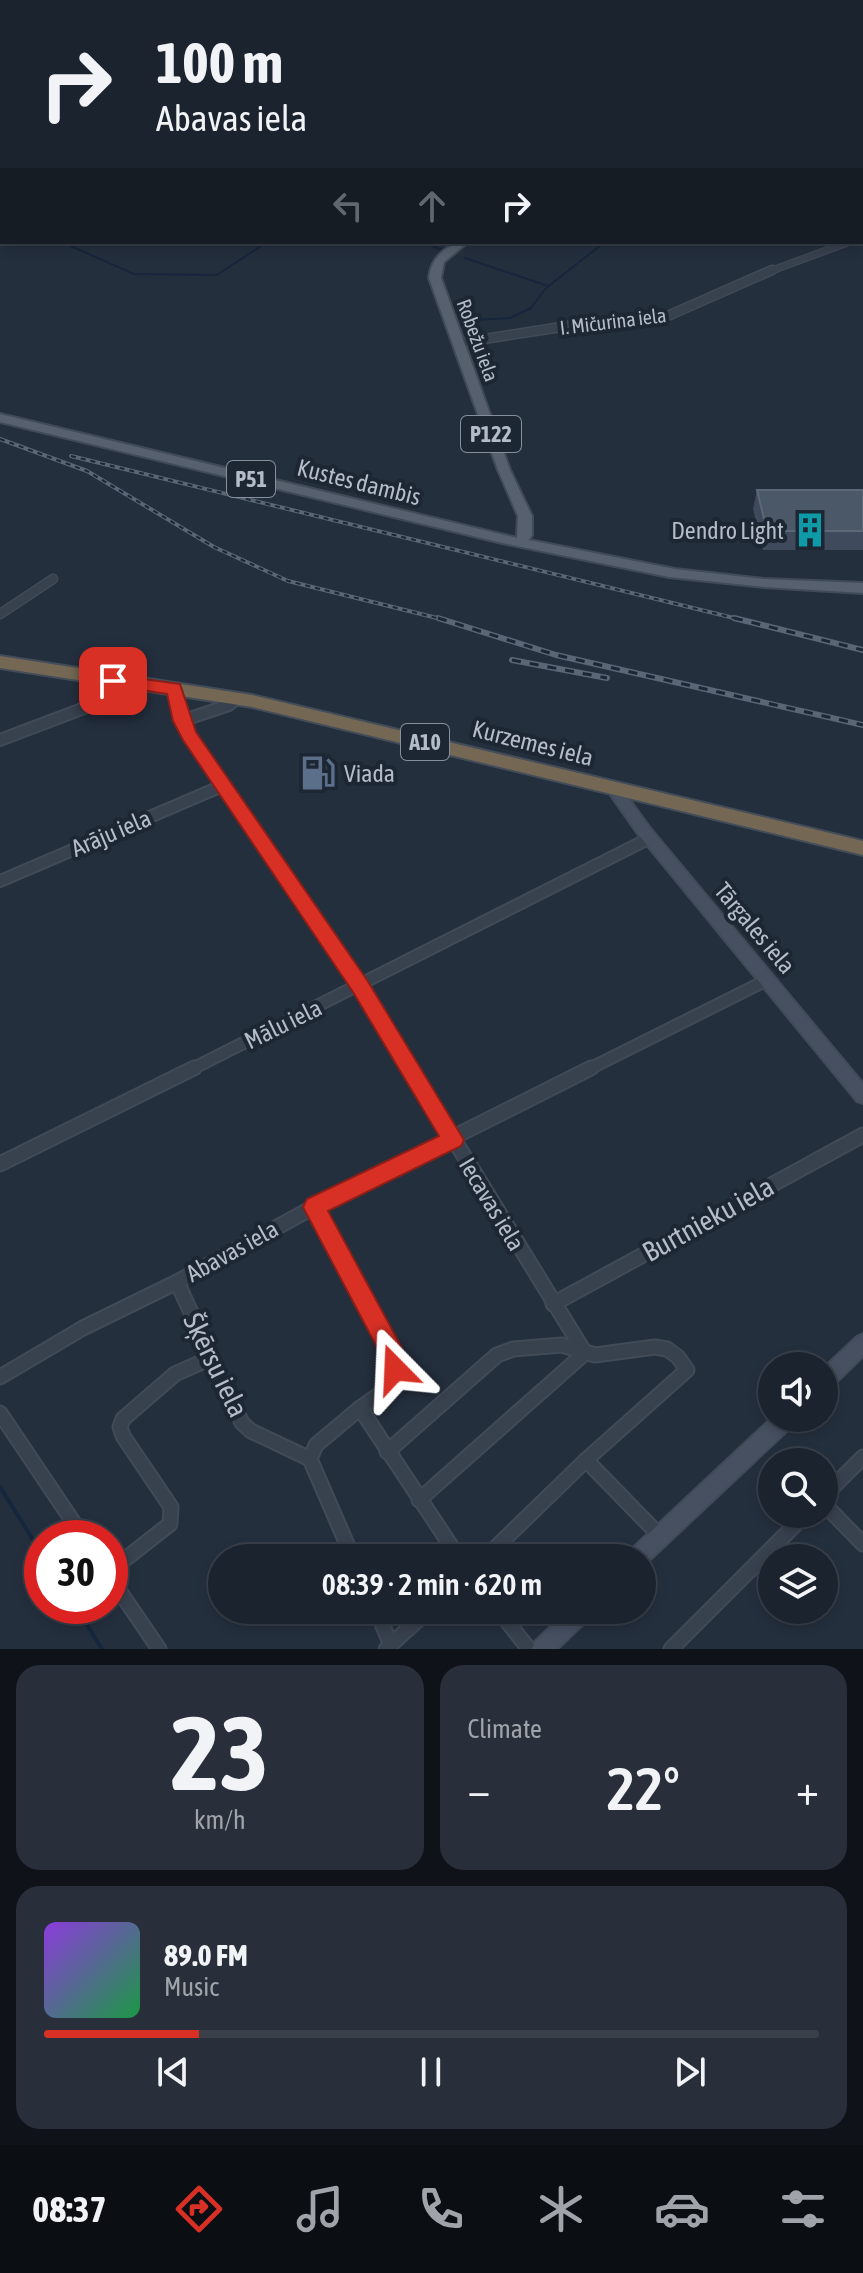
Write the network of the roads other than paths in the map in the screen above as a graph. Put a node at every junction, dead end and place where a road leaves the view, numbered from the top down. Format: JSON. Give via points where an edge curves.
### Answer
{"nodes":[{"id":1,"x":460,"y":244,"type":"edge"},
{"id":2,"x":843,"y":244,"type":"edge"},
{"id":3,"x":458,"y":343,"type":"junction"},
{"id":4,"x":0,"y":418,"type":"edge"},
{"id":5,"x":519,"y":507,"type":"junction"},
{"id":6,"x":502,"y":539,"type":"junction"},
{"id":7,"x":520,"y":543,"type":"junction"},
{"id":8,"x":53,"y":579,"type":"dead end"},
{"id":9,"x":863,"y":588,"type":"edge"},
{"id":10,"x":0,"y":614,"type":"edge"},
{"id":11,"x":0,"y":662,"type":"edge"},
{"id":12,"x":113,"y":681,"type":"junction"},
{"id":13,"x":174,"y":689,"type":"junction"},
{"id":14,"x":236,"y":699,"type":"junction"},
{"id":15,"x":181,"y":721,"type":"junction"},
{"id":16,"x":0,"y":740,"type":"edge"},
{"id":17,"x":222,"y":786,"type":"junction"},
{"id":18,"x":613,"y":788,"type":"junction"},
{"id":19,"x":650,"y":838,"type":"junction"},
{"id":20,"x":863,"y":848,"type":"edge"},
{"id":21,"x":0,"y":881,"type":"edge"},
{"id":22,"x":767,"y":980,"type":"junction"},
{"id":23,"x":360,"y":986,"type":"junction"},
{"id":24,"x":863,"y":1096,"type":"edge"},
{"id":25,"x":863,"y":1135,"type":"edge"},
{"id":26,"x":453,"y":1140,"type":"junction"},
{"id":27,"x":0,"y":1164,"type":"edge"},
{"id":28,"x":314,"y":1207,"type":"junction"},
{"id":29,"x":177,"y":1282,"type":"junction"},
{"id":30,"x":553,"y":1304,"type":"junction"},
{"id":31,"x":863,"y":1343,"type":"edge"},
{"id":32,"x":585,"y":1353,"type":"junction"},
{"id":33,"x":211,"y":1358,"type":"junction"},
{"id":34,"x":838,"y":1367,"type":"edge"},
{"id":35,"x":0,"y":1377,"type":"edge"},
{"id":36,"x":360,"y":1408,"type":"junction"},
{"id":37,"x":0,"y":1413,"type":"edge"},
{"id":38,"x":771,"y":1432,"type":"edge"},
{"id":39,"x":387,"y":1452,"type":"junction"},
{"id":40,"x":863,"y":1457,"type":"edge"},
{"id":41,"x":310,"y":1459,"type":"junction"},
{"id":42,"x":586,"y":1460,"type":"junction"},
{"id":43,"x":838,"y":1482,"type":"edge"},
{"id":44,"x":419,"y":1500,"type":"junction"},
{"id":45,"x":838,"y":1518,"type":"edge"},
{"id":46,"x":72,"y":1520,"type":"edge"},
{"id":47,"x":792,"y":1528,"type":"edge"},
{"id":48,"x":660,"y":1536,"type":"junction"},
{"id":49,"x":347,"y":1544,"type":"edge"},
{"id":50,"x":449,"y":1544,"type":"edge"},
{"id":51,"x":499,"y":1544,"type":"edge"},
{"id":52,"x":652,"y":1544,"type":"edge"},
{"id":53,"x":863,"y":1544,"type":"edge"},
{"id":54,"x":128,"y":1559,"type":"edge"},
{"id":55,"x":128,"y":1602,"type":"edge"},
{"id":56,"x":381,"y":1624,"type":"edge"},
{"id":57,"x":413,"y":1624,"type":"edge"},
{"id":58,"x":509,"y":1624,"type":"edge"},
{"id":59,"x":568,"y":1624,"type":"edge"},
{"id":60,"x":388,"y":1647,"type":"edge"},
{"id":61,"x":159,"y":1649,"type":"edge"},
{"id":62,"x":529,"y":1649,"type":"edge"},
{"id":63,"x":542,"y":1649,"type":"edge"},
{"id":64,"x":671,"y":1649,"type":"edge"}],
"edges":[{"from":1,"to":3,"type":"main road","name":"Robežu iela","number":"P122","via":[[434,270]]},
{"from":2,"to":3,"type":"street","name":"I. Mičurina iela","via":[[663,318]]},
{"from":3,"to":5,"type":"main road","name":"Robežu iela","number":"P122"},
{"from":4,"to":6,"type":"main road","name":"Kustes dambis","number":"P51"},
{"from":5,"to":6,"type":"main road","via":[[516,524]]},
{"from":5,"to":7,"type":"main road","name":"Robežu iela","number":"P122","via":[[526,523]]},
{"from":6,"to":7,"type":"main road","name":"Kustes dambis"},
{"from":7,"to":9,"type":"main road","name":"Kustes dambis","via":[[570,557],[677,574]]},
{"from":8,"to":10,"type":"street"},
{"from":11,"to":12,"type":"highway","name":"Kurzemes iela","number":"A10"},
{"from":12,"to":13,"type":"highway","name":"Kurzemes iela","number":"A10"},
{"from":12,"to":16,"type":"street","via":[[87,707]]},
{"from":13,"to":14,"type":"highway","name":"Kurzemes iela","number":"A10"},
{"from":13,"to":15,"type":"street","name":"Iecavas iela"},
{"from":14,"to":15,"type":"street"},
{"from":14,"to":18,"type":"highway","name":"Kurzemes iela","number":"A10"},
{"from":15,"to":17,"type":"street","name":"Iecavas iela"},
{"from":17,"to":21,"type":"street","name":"Arāju iela"},
{"from":17,"to":23,"type":"street","name":"Iecavas iela"},
{"from":18,"to":19,"type":"street","name":"Tārgales iela"},
{"from":18,"to":20,"type":"highway","name":"Kurzemes iela","number":"A10"},
{"from":19,"to":22,"type":"street","name":"Tārgales iela"},
{"from":19,"to":23,"type":"street","name":"Mālu iela"},
{"from":22,"to":24,"type":"street","name":"Tārgales iela"},
{"from":22,"to":26,"type":"street","name":"Abavas iela"},
{"from":23,"to":26,"type":"street","name":"Iecavas iela"},
{"from":23,"to":27,"type":"street","name":"Mālu iela"},
{"from":25,"to":30,"type":"street","name":"Burtnieku iela"},
{"from":26,"to":28,"type":"street","name":"Abavas iela"},
{"from":26,"to":30,"type":"street","name":"Iecavas iela"},
{"from":28,"to":29,"type":"street","name":"Abavas iela"},
{"from":28,"to":36,"type":"street","via":[[390,1348],[395,1369],[389,1387]]},
{"from":29,"to":33,"type":"street","name":"Šķērsu iela"},
{"from":29,"to":35,"type":"street","name":"Abavas iela"},
{"from":30,"to":32,"type":"street","name":"Iecavas iela"},
{"from":31,"to":34,"type":"street"},
{"from":32,"to":39,"type":"street","via":[[562,1345],[497,1355]]},
{"from":32,"to":42,"type":"street","via":[[667,1349],[687,1370]]},
{"from":32,"to":44,"type":"street"},
{"from":33,"to":41,"type":"street","name":"Šķērsu iela","via":[[242,1423]]},
{"from":33,"to":54,"type":"street","via":[[175,1374],[123,1419],[123,1436],[171,1507],[173,1518]]},
{"from":36,"to":39,"type":"street"},
{"from":36,"to":41,"type":"street","via":[[316,1445]]},
{"from":37,"to":46,"type":"street"},
{"from":38,"to":48,"type":"street"},
{"from":39,"to":44,"type":"street"},
{"from":40,"to":43,"type":"street"},
{"from":41,"to":49,"type":"street"},
{"from":42,"to":48,"type":"street"},
{"from":42,"to":51,"type":"street"},
{"from":44,"to":50,"type":"street"},
{"from":45,"to":53,"type":"street"},
{"from":47,"to":64,"type":"street"},
{"from":48,"to":52,"type":"street"},
{"from":55,"to":61,"type":"street"},
{"from":56,"to":60,"type":"street"},
{"from":57,"to":60,"type":"street"},
{"from":58,"to":62,"type":"street"},
{"from":59,"to":63,"type":"street"}]}
